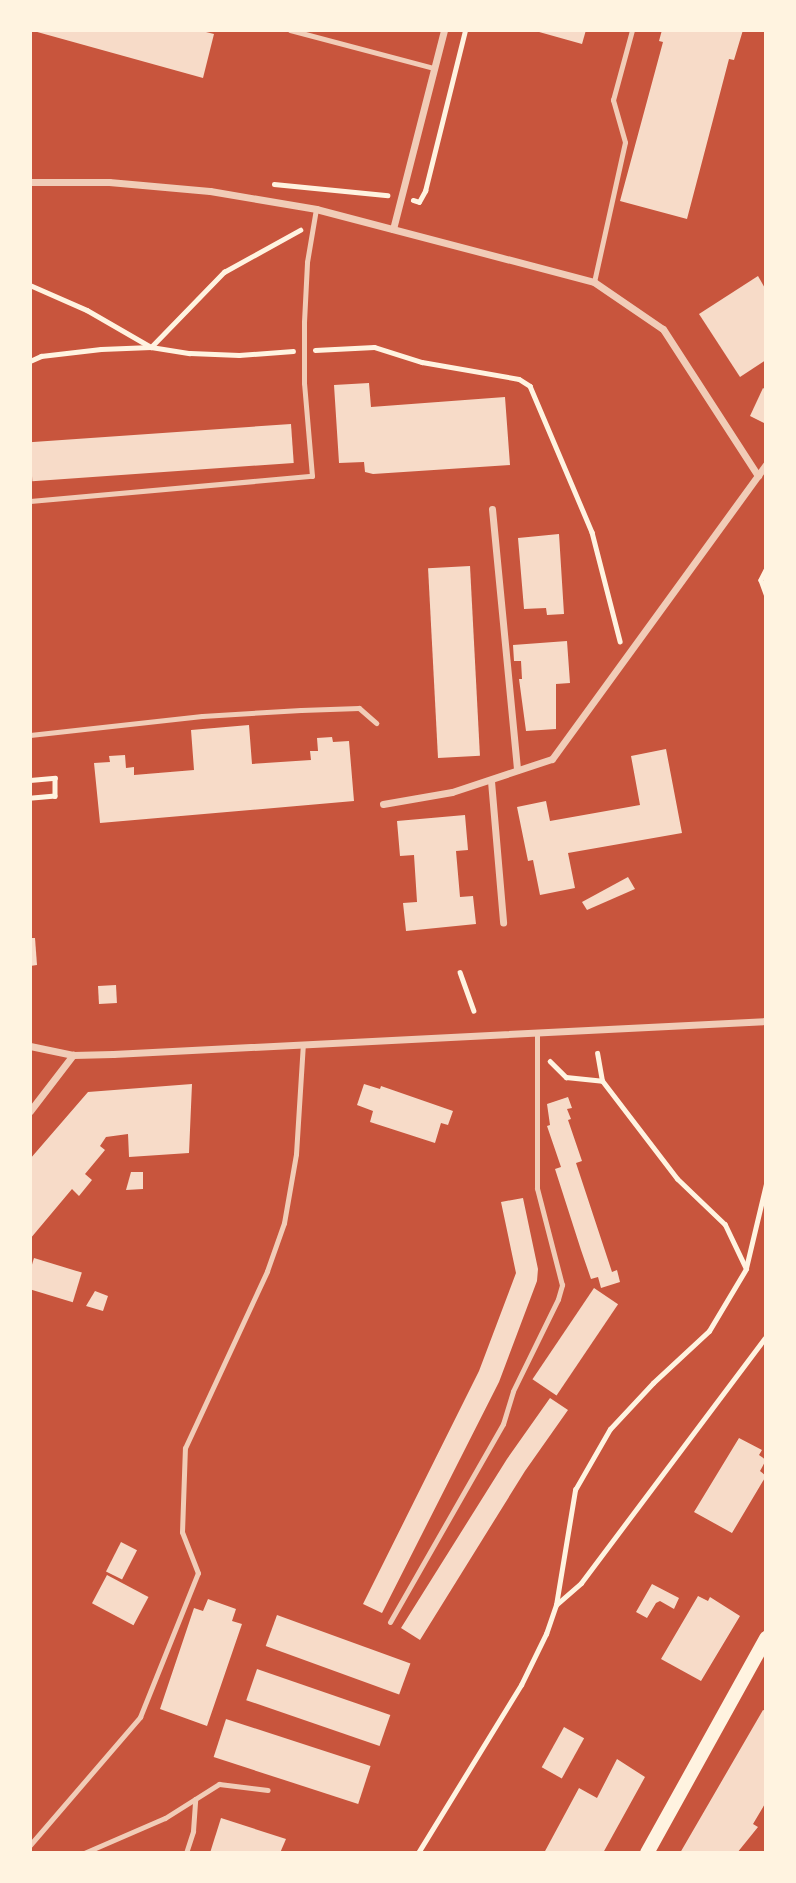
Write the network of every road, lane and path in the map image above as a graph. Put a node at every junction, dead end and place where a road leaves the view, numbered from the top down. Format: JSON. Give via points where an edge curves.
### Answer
{"nodes":[{"id":1,"x":290,"y":30,"type":"edge"},
{"id":2,"x":444,"y":30,"type":"edge"},
{"id":3,"x":465,"y":30,"type":"edge"},
{"id":4,"x":632,"y":30,"type":"edge"},
{"id":5,"x":434,"y":68,"type":"junction"},
{"id":6,"x":30,"y":181,"type":"edge"},
{"id":7,"x":260,"y":183,"type":"dead end"},
{"id":8,"x":401,"y":198,"type":"junction"},
{"id":9,"x":316,"y":209,"type":"junction"},
{"id":10,"x":312,"y":224,"type":"junction"},
{"id":11,"x":393,"y":229,"type":"junction"},
{"id":12,"x":594,"y":282,"type":"junction"},
{"id":13,"x":30,"y":285,"type":"edge"},
{"id":14,"x":151,"y":347,"type":"junction"},
{"id":15,"x":304,"y":350,"type":"junction"},
{"id":16,"x":30,"y":361,"type":"edge"},
{"id":17,"x":766,"y":464,"type":"edge"},
{"id":18,"x":758,"y":476,"type":"junction"},
{"id":19,"x":30,"y":501,"type":"edge"},
{"id":20,"x":492,"y":509,"type":"dead end"},
{"id":21,"x":766,"y":570,"type":"edge"},
{"id":22,"x":766,"y":594,"type":"edge"},
{"id":23,"x":626,"y":659,"type":"junction"},
{"id":24,"x":376,"y":723,"type":"dead end"},
{"id":25,"x":30,"y":735,"type":"edge"},
{"id":26,"x":517,"y":769,"type":"junction"},
{"id":27,"x":30,"y":780,"type":"edge"},
{"id":28,"x":491,"y":781,"type":"junction"},
{"id":29,"x":30,"y":798,"type":"edge"},
{"id":30,"x":383,"y":804,"type":"dead end"},
{"id":31,"x":503,"y":922,"type":"dead end"},
{"id":32,"x":460,"y":972,"type":"dead end"},
{"id":33,"x":474,"y":1011,"type":"dead end"},
{"id":34,"x":766,"y":1021,"type":"edge"},
{"id":35,"x":537,"y":1033,"type":"junction"},
{"id":36,"x":303,"y":1044,"type":"junction"},
{"id":37,"x":30,"y":1046,"type":"edge"},
{"id":38,"x":597,"y":1053,"type":"dead end"},
{"id":39,"x":73,"y":1055,"type":"junction"},
{"id":40,"x":545,"y":1056,"type":"dead end"},
{"id":41,"x":602,"y":1081,"type":"junction"},
{"id":42,"x":30,"y":1111,"type":"edge"},
{"id":43,"x":766,"y":1184,"type":"edge"},
{"id":44,"x":746,"y":1269,"type":"junction"},
{"id":45,"x":766,"y":1337,"type":"edge"},
{"id":46,"x":556,"y":1605,"type":"junction"},
{"id":47,"x":390,"y":1622,"type":"dead end"},
{"id":48,"x":766,"y":1638,"type":"edge"},
{"id":49,"x":268,"y":1790,"type":"dead end"},
{"id":50,"x":195,"y":1799,"type":"junction"},
{"id":51,"x":30,"y":1845,"type":"edge"},
{"id":52,"x":84,"y":1853,"type":"edge"},
{"id":53,"x":186,"y":1853,"type":"edge"},
{"id":54,"x":418,"y":1853,"type":"edge"},
{"id":55,"x":647,"y":1853,"type":"edge"}],
"edges":[{"from":1,"to":5,"type":"lane"},
{"from":2,"to":5,"type":"street"},
{"from":3,"to":8,"type":"path","via":[[425,191],[419,202]]},
{"from":4,"to":12,"type":"lane","via":[[613,100],[625,142]]},
{"from":5,"to":8,"type":"street"},
{"from":6,"to":9,"type":"street","via":[[210,191]]},
{"from":7,"to":8,"type":"path"},
{"from":8,"to":11,"type":"street"},
{"from":9,"to":10,"type":"lane"},
{"from":9,"to":11,"type":"street"},
{"from":10,"to":14,"type":"path","via":[[224,272]]},
{"from":10,"to":15,"type":"lane"},
{"from":11,"to":12,"type":"street"},
{"from":12,"to":18,"type":"street","via":[[663,330]]},
{"from":13,"to":14,"type":"path","via":[[87,310]]},
{"from":14,"to":15,"type":"path","via":[[239,355]]},
{"from":14,"to":16,"type":"path","via":[[89,350]]},
{"from":15,"to":19,"type":"lane","via":[[312,476]]},
{"from":15,"to":23,"type":"path","via":[[374,347],[422,362],[519,379],[530,386],[592,532]]},
{"from":17,"to":18,"type":"street"},
{"from":18,"to":23,"type":"street"},
{"from":20,"to":26,"type":"street"},
{"from":21,"to":22,"type":"path","via":[[761,580]]},
{"from":23,"to":26,"type":"street","via":[[552,759]]},
{"from":24,"to":25,"type":"lane","via":[[359,708],[301,710]]},
{"from":26,"to":28,"type":"street"},
{"from":27,"to":29,"type":"path","via":[[55,778],[55,796]]},
{"from":28,"to":30,"type":"street"},
{"from":28,"to":31,"type":"street"},
{"from":32,"to":33,"type":"path"},
{"from":34,"to":35,"type":"street"},
{"from":35,"to":36,"type":"street"},
{"from":35,"to":47,"type":"lane","via":[[537,1188],[562,1285],[503,1423]]},
{"from":36,"to":39,"type":"street"},
{"from":36,"to":51,"type":"lane","via":[[296,1154],[284,1223],[267,1271],[185,1448],[182,1532],[198,1573],[140,1717]]},
{"from":37,"to":39,"type":"street"},
{"from":38,"to":41,"type":"path"},
{"from":39,"to":42,"type":"street"},
{"from":40,"to":41,"type":"path","via":[[566,1077]]},
{"from":41,"to":44,"type":"path","via":[[677,1180],[725,1225]]},
{"from":43,"to":44,"type":"path"},
{"from":44,"to":46,"type":"path","via":[[709,1331],[610,1429],[575,1490]]},
{"from":45,"to":46,"type":"path","via":[[581,1583]]},
{"from":46,"to":54,"type":"path","via":[[521,1685]]},
{"from":48,"to":55,"type":"main road"},
{"from":49,"to":50,"type":"lane","via":[[219,1784]]},
{"from":50,"to":52,"type":"lane","via":[[164,1818]]},
{"from":50,"to":53,"type":"lane"}]}
